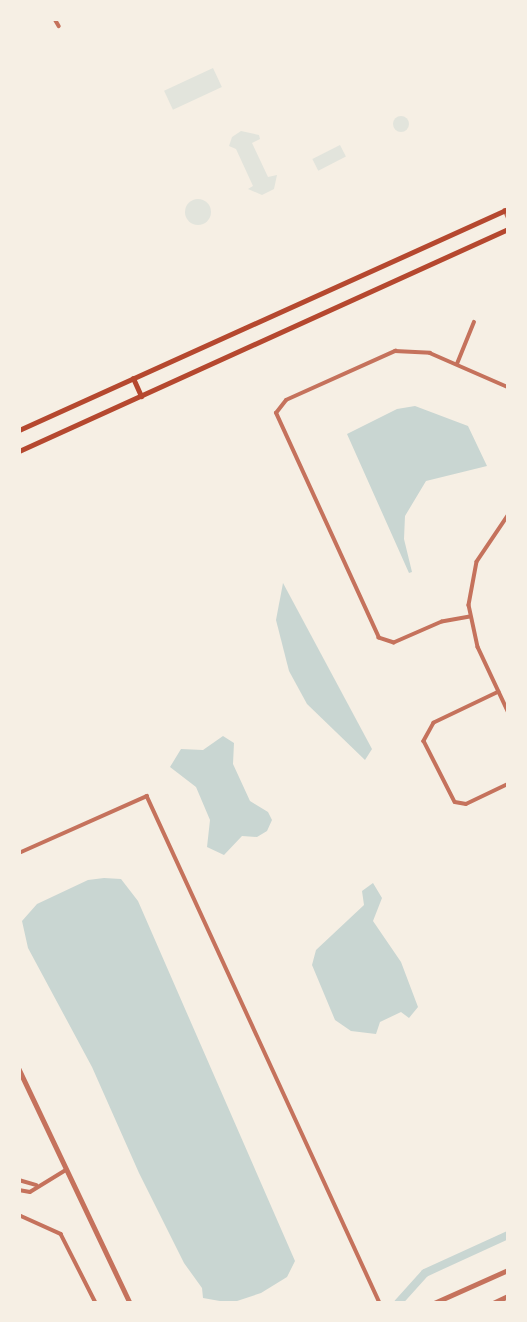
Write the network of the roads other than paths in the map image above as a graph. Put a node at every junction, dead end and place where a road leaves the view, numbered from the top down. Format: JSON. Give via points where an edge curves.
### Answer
{"nodes":[{"id":1,"x":55,"y":19,"type":"edge"},
{"id":2,"x":58,"y":26,"type":"dead end"},
{"id":3,"x":507,"y":212,"type":"edge"},
{"id":4,"x":508,"y":229,"type":"edge"},
{"id":5,"x":474,"y":322,"type":"dead end"},
{"id":6,"x":457,"y":364,"type":"junction"},
{"id":7,"x":132,"y":378,"type":"junction"},
{"id":8,"x":508,"y":387,"type":"edge"},
{"id":9,"x":141,"y":396,"type":"junction"},
{"id":10,"x":19,"y":430,"type":"edge"},
{"id":11,"x":19,"y":451,"type":"edge"},
{"id":12,"x":508,"y":516,"type":"edge"},
{"id":13,"x":470,"y":617,"type":"junction"},
{"id":14,"x":499,"y":692,"type":"junction"},
{"id":15,"x":508,"y":711,"type":"edge"},
{"id":16,"x":508,"y":784,"type":"edge"},
{"id":17,"x":19,"y":853,"type":"edge"},
{"id":18,"x":19,"y":1069,"type":"edge"},
{"id":19,"x":68,"y":1169,"type":"junction"},
{"id":20,"x":19,"y":1180,"type":"edge"},
{"id":21,"x":36,"y":1185,"type":"junction"},
{"id":22,"x":19,"y":1190,"type":"edge"},
{"id":23,"x":19,"y":1215,"type":"edge"},
{"id":24,"x":508,"y":1270,"type":"edge"},
{"id":25,"x":508,"y":1296,"type":"edge"},
{"id":26,"x":96,"y":1303,"type":"edge"},
{"id":27,"x":130,"y":1303,"type":"edge"},
{"id":28,"x":380,"y":1303,"type":"edge"},
{"id":29,"x":434,"y":1303,"type":"edge"},
{"id":30,"x":494,"y":1303,"type":"edge"}],
"edges":[{"from":1,"to":2,"type":"street"},
{"from":3,"to":7,"type":"main road"},
{"from":4,"to":9,"type":"main road"},
{"from":5,"to":6,"type":"street"},
{"from":6,"to":8,"type":"street"},
{"from":6,"to":13,"type":"street","via":[[424,351],[395,351],[286,400],[278,408],[276,420],[379,638],[394,643],[442,622]]},
{"from":7,"to":9,"type":"main road"},
{"from":7,"to":10,"type":"main road"},
{"from":9,"to":11,"type":"main road"},
{"from":12,"to":13,"type":"street","via":[[477,562]]},
{"from":13,"to":14,"type":"street"},
{"from":14,"to":15,"type":"street"},
{"from":14,"to":16,"type":"street","via":[[433,723],[424,741],[455,802],[466,804]]},
{"from":17,"to":28,"type":"street","via":[[147,796],[379,1292]]},
{"from":18,"to":19,"type":"street"},
{"from":19,"to":21,"type":"street"},
{"from":19,"to":27,"type":"street"},
{"from":20,"to":21,"type":"street"},
{"from":21,"to":22,"type":"street","via":[[30,1192]]},
{"from":23,"to":26,"type":"street","via":[[61,1234]]},
{"from":24,"to":29,"type":"street"},
{"from":25,"to":30,"type":"street"}]}
